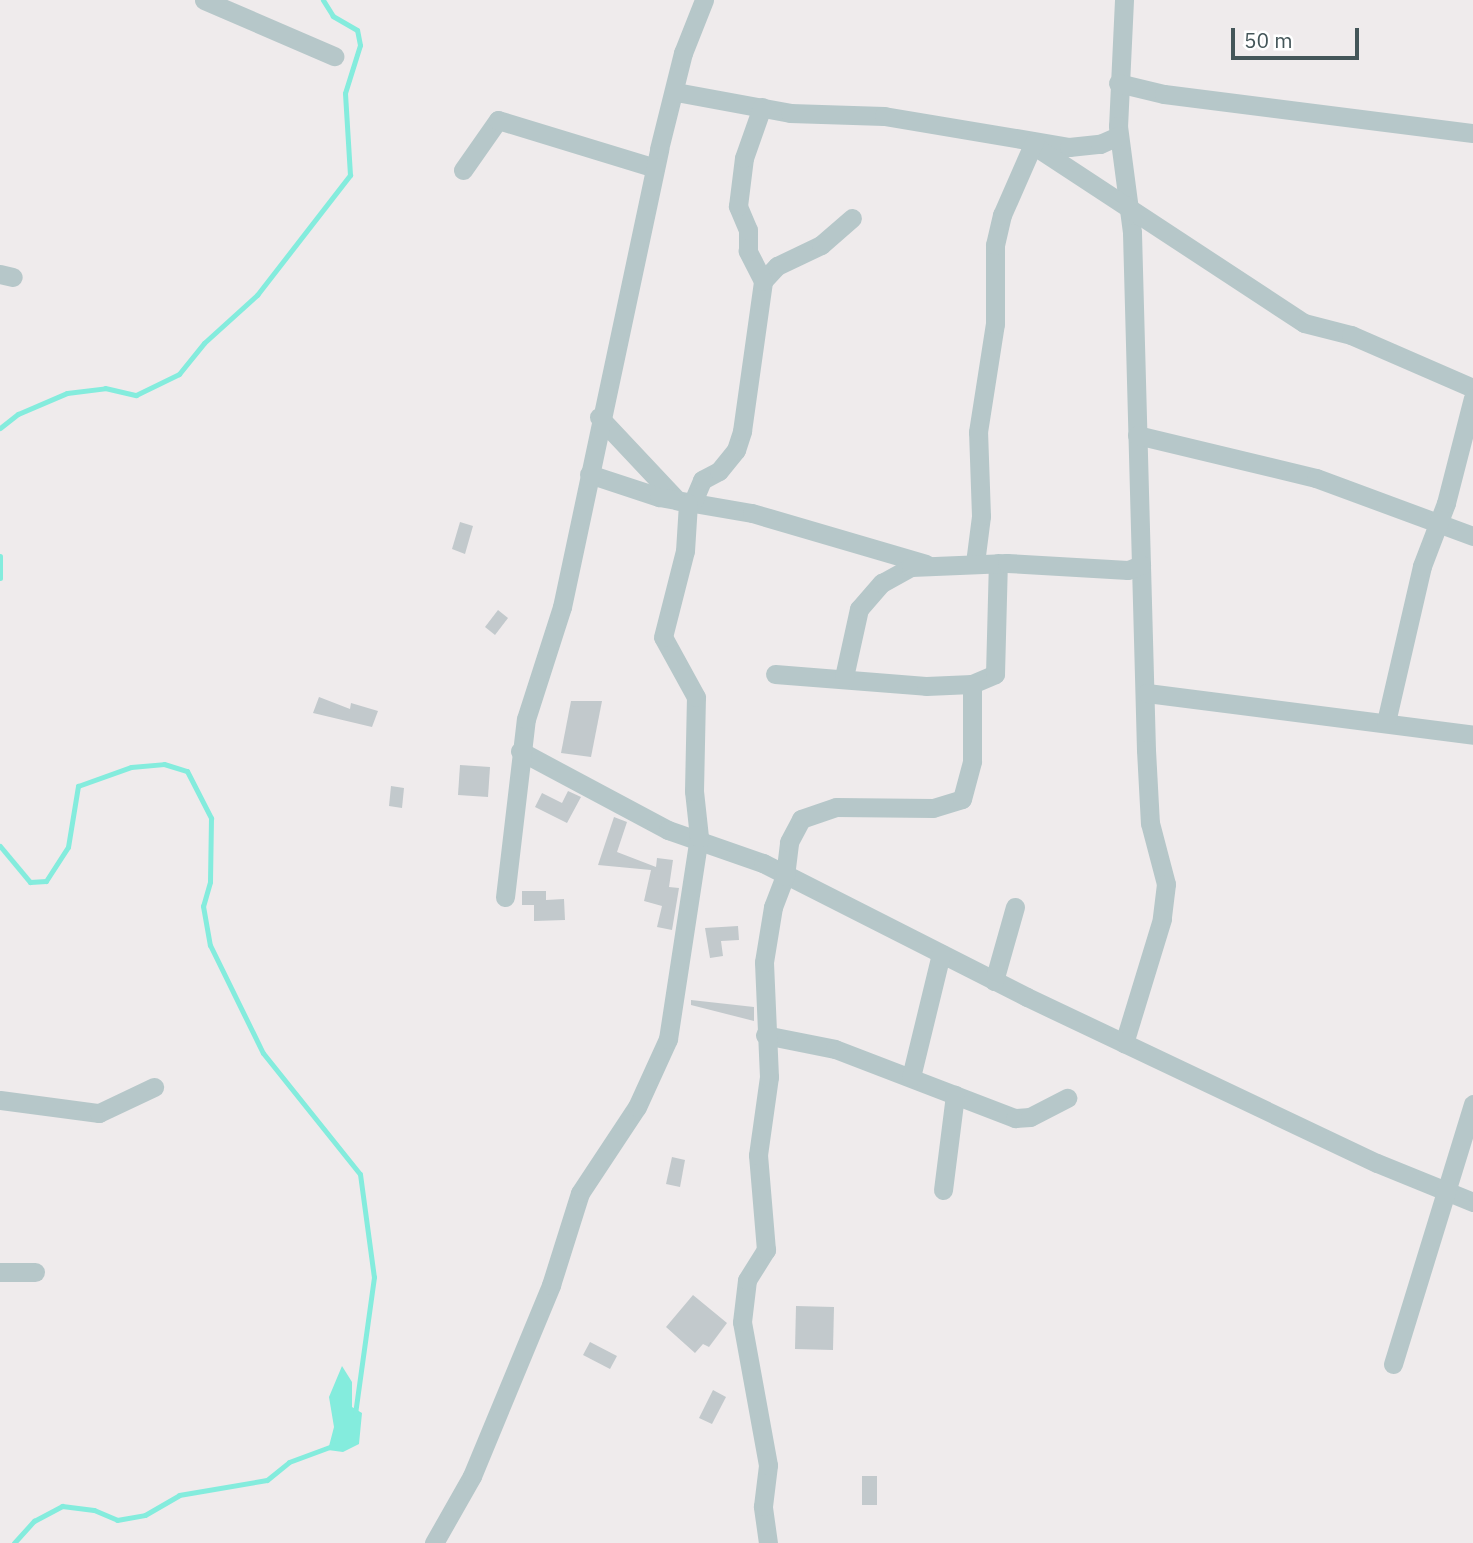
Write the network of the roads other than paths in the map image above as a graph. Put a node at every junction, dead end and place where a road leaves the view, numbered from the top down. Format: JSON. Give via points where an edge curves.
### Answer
{"nodes":[{"id":1,"x":204,"y":0,"type":"edge"},
{"id":2,"x":704,"y":0,"type":"edge"},
{"id":3,"x":1124,"y":0,"type":"edge"},
{"id":4,"x":334,"y":56,"type":"dead end"},
{"id":5,"x":1118,"y":83,"type":"junction"},
{"id":6,"x":676,"y":92,"type":"junction"},
{"id":7,"x":762,"y":107,"type":"junction"},
{"id":8,"x":1473,"y":133,"type":"edge"},
{"id":9,"x":1118,"y":136,"type":"junction"},
{"id":10,"x":1033,"y":143,"type":"junction"},
{"id":11,"x":655,"y":168,"type":"junction"},
{"id":12,"x":463,"y":170,"type":"dead end"},
{"id":13,"x":1128,"y":209,"type":"junction"},
{"id":14,"x":852,"y":218,"type":"dead end"},
{"id":15,"x":763,"y":281,"type":"junction"},
{"id":16,"x":1473,"y":388,"type":"edge"},
{"id":17,"x":1473,"y":398,"type":"edge"},
{"id":18,"x":599,"y":417,"type":"junction"},
{"id":19,"x":1136,"y":435,"type":"junction"},
{"id":20,"x":589,"y":474,"type":"junction"},
{"id":21,"x":686,"y":503,"type":"junction"},
{"id":22,"x":1439,"y":523,"type":"junction"},
{"id":23,"x":1473,"y":536,"type":"edge"},
{"id":24,"x":998,"y":563,"type":"junction"},
{"id":25,"x":926,"y":564,"type":"junction"},
{"id":26,"x":975,"y":564,"type":"junction"},
{"id":27,"x":1141,"y":565,"type":"junction"},
{"id":28,"x":775,"y":674,"type":"dead end"},
{"id":29,"x":844,"y":677,"type":"junction"},
{"id":30,"x":972,"y":684,"type":"junction"},
{"id":31,"x":1147,"y":692,"type":"junction"},
{"id":32,"x":1386,"y":722,"type":"junction"},
{"id":33,"x":1473,"y":735,"type":"edge"},
{"id":34,"x":520,"y":751,"type":"junction"},
{"id":35,"x":699,"y":837,"type":"junction"},
{"id":36,"x":785,"y":876,"type":"junction"},
{"id":37,"x":506,"y":897,"type":"dead end"},
{"id":38,"x":1015,"y":908,"type":"dead end"},
{"id":39,"x":941,"y":954,"type":"junction"},
{"id":40,"x":993,"y":981,"type":"junction"},
{"id":41,"x":765,"y":1035,"type":"junction"},
{"id":42,"x":1125,"y":1043,"type":"junction"},
{"id":43,"x":911,"y":1077,"type":"junction"},
{"id":44,"x":154,"y":1087,"type":"dead end"},
{"id":45,"x":955,"y":1095,"type":"junction"},
{"id":46,"x":1067,"y":1098,"type":"dead end"},
{"id":47,"x":0,"y":1100,"type":"edge"},
{"id":48,"x":1473,"y":1104,"type":"edge"},
{"id":49,"x":1445,"y":1189,"type":"junction"},
{"id":50,"x":943,"y":1190,"type":"dead end"},
{"id":51,"x":1473,"y":1202,"type":"edge"},
{"id":52,"x":0,"y":1272,"type":"edge"},
{"id":53,"x":35,"y":1272,"type":"dead end"},
{"id":54,"x":1392,"y":1364,"type":"dead end"},
{"id":55,"x":434,"y":1543,"type":"edge"},
{"id":56,"x":768,"y":1543,"type":"edge"}],
"edges":[{"from":1,"to":4,"type":"street"},
{"from":2,"to":6,"type":"street","via":[[683,52]]},
{"from":3,"to":5,"type":"street"},
{"from":5,"to":8,"type":"street","via":[[1164,94]]},
{"from":5,"to":9,"type":"street"},
{"from":6,"to":7,"type":"street"},
{"from":6,"to":11,"type":"street"},
{"from":7,"to":10,"type":"street","via":[[790,113],[884,116]]},
{"from":7,"to":15,"type":"street","via":[[744,158],[738,206],[748,230],[748,251]]},
{"from":9,"to":10,"type":"street","via":[[1082,146]]},
{"from":9,"to":13,"type":"street"},
{"from":10,"to":13,"type":"street"},
{"from":10,"to":26,"type":"street","via":[[1006,204],[995,245],[995,324],[978,432],[981,516]]},
{"from":11,"to":12,"type":"street","via":[[498,120]]},
{"from":11,"to":18,"type":"street"},
{"from":13,"to":16,"type":"street","via":[[1304,323],[1351,335]]},
{"from":13,"to":19,"type":"street"},
{"from":14,"to":15,"type":"street","via":[[821,245],[777,265]]},
{"from":15,"to":21,"type":"street","via":[[737,450],[719,471],[702,480]]},
{"from":17,"to":22,"type":"street"},
{"from":18,"to":20,"type":"street"},
{"from":18,"to":21,"type":"street"},
{"from":19,"to":22,"type":"street","via":[[1316,478]]},
{"from":19,"to":27,"type":"street"},
{"from":20,"to":21,"type":"street"},
{"from":20,"to":34,"type":"street","via":[[562,607]]},
{"from":21,"to":25,"type":"street","via":[[752,513]]},
{"from":21,"to":35,"type":"street","via":[[685,551],[663,637],[696,697],[694,791]]},
{"from":22,"to":23,"type":"street"},
{"from":22,"to":32,"type":"street","via":[[1422,566]]},
{"from":24,"to":26,"type":"street"},
{"from":24,"to":27,"type":"street","via":[[1128,570]]},
{"from":24,"to":30,"type":"street","via":[[998,668]]},
{"from":25,"to":26,"type":"street"},
{"from":25,"to":29,"type":"street","via":[[902,571],[868,594],[850,634]]},
{"from":27,"to":31,"type":"street"},
{"from":28,"to":29,"type":"street"},
{"from":29,"to":30,"type":"street","via":[[926,686]]},
{"from":30,"to":36,"type":"street","via":[[972,761],[962,799],[933,808],[836,807],[801,819],[789,842]]},
{"from":31,"to":32,"type":"street"},
{"from":31,"to":42,"type":"street","via":[[1150,823],[1166,898]]},
{"from":32,"to":33,"type":"street"},
{"from":34,"to":35,"type":"street","via":[[668,830]]},
{"from":34,"to":37,"type":"street"},
{"from":35,"to":36,"type":"street"},
{"from":35,"to":55,"type":"street","via":[[663,1055],[638,1107],[580,1193],[551,1285],[472,1476]]},
{"from":36,"to":39,"type":"street"},
{"from":36,"to":41,"type":"street","via":[[767,935]]},
{"from":38,"to":40,"type":"street"},
{"from":39,"to":40,"type":"street"},
{"from":39,"to":43,"type":"street"},
{"from":40,"to":42,"type":"street"},
{"from":41,"to":43,"type":"street","via":[[835,1049]]},
{"from":41,"to":56,"type":"street","via":[[769,1077],[758,1178],[766,1250],[747,1280],[743,1342],[768,1465],[763,1506]]},
{"from":42,"to":49,"type":"street","via":[[1377,1163]]},
{"from":43,"to":45,"type":"street"},
{"from":44,"to":47,"type":"street","via":[[99,1114]]},
{"from":45,"to":46,"type":"street","via":[[1023,1120]]},
{"from":45,"to":50,"type":"street"},
{"from":48,"to":49,"type":"street"},
{"from":49,"to":51,"type":"street"},
{"from":49,"to":54,"type":"street"},
{"from":52,"to":53,"type":"street"}]}
